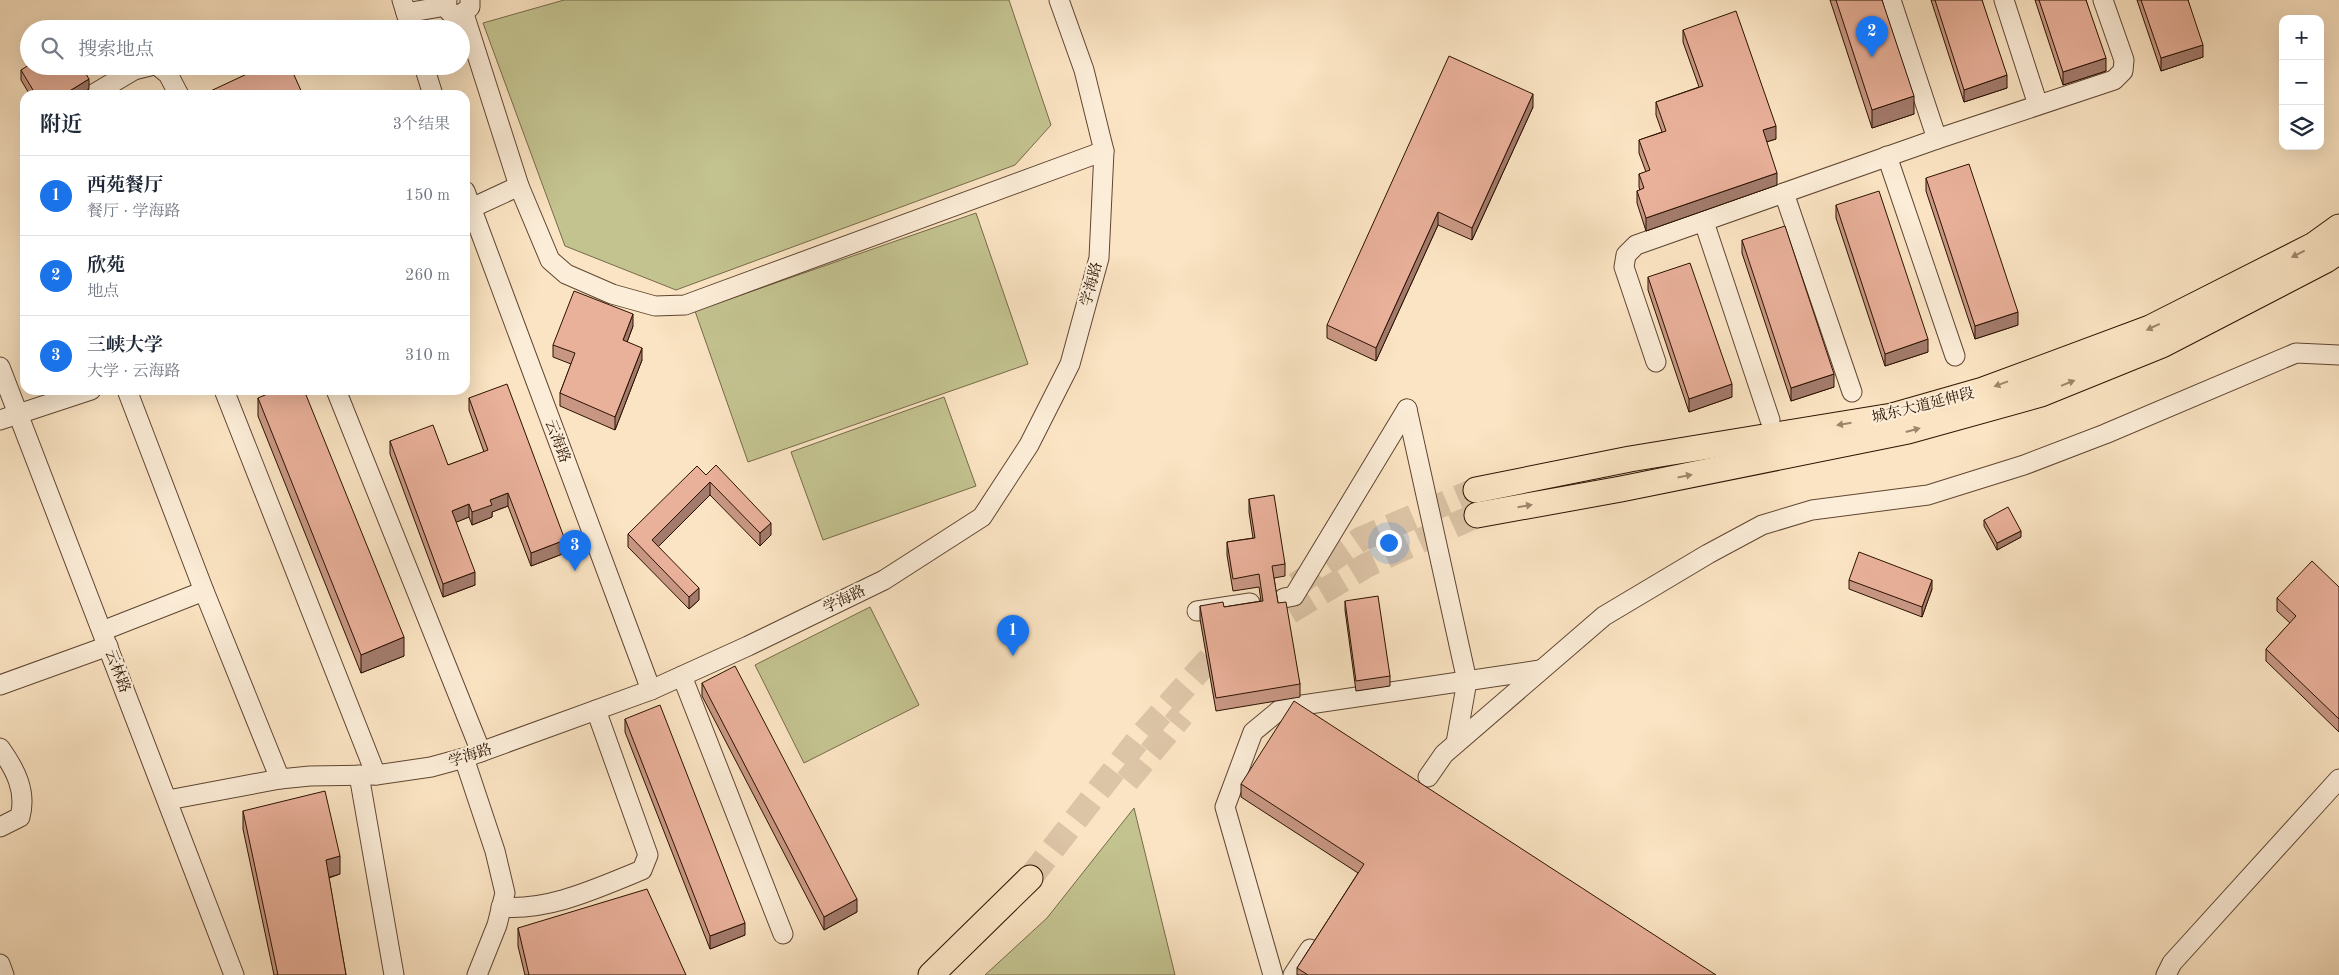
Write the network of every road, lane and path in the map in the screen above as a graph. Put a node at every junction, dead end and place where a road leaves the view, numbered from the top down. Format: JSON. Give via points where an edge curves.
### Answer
{"nodes":[{"id":1,"x":1059,"y":0,"type":"edge"},
{"id":2,"x":1891,"y":0,"type":"edge"},
{"id":3,"x":2004,"y":0,"type":"edge"},
{"id":4,"x":2103,"y":0,"type":"edge"},
{"id":5,"x":446,"y":3,"type":"edge"},
{"id":6,"x":467,"y":7,"type":"edge"},
{"id":7,"x":406,"y":14,"type":"edge"},
{"id":8,"x":126,"y":75,"type":"edge"},
{"id":9,"x":169,"y":75,"type":"edge"},
{"id":10,"x":427,"y":75,"type":"edge"},
{"id":11,"x":100,"y":90,"type":"edge"},
{"id":12,"x":176,"y":90,"type":"edge"},
{"id":13,"x":431,"y":90,"type":"edge"},
{"id":14,"x":2038,"y":105,"type":"junction"},
{"id":15,"x":1937,"y":139,"type":"junction"},
{"id":16,"x":1104,"y":150,"type":"junction"},
{"id":17,"x":1887,"y":156,"type":"junction"},
{"id":18,"x":519,"y":186,"type":"junction"},
{"id":19,"x":1784,"y":193,"type":"junction"},
{"id":20,"x":470,"y":203,"type":"edge"},
{"id":21,"x":470,"y":212,"type":"edge"},
{"id":22,"x":1704,"y":222,"type":"junction"},
{"id":23,"x":2339,"y":227,"type":"edge"},
{"id":24,"x":2339,"y":251,"type":"edge"},
{"id":25,"x":1955,"y":356,"type":"dead end"},
{"id":26,"x":2339,"y":356,"type":"edge"},
{"id":27,"x":1656,"y":362,"type":"dead end"},
{"id":28,"x":0,"y":366,"type":"edge"},
{"id":29,"x":1852,"y":392,"type":"dead end"},
{"id":30,"x":76,"y":395,"type":"edge"},
{"id":31,"x":129,"y":395,"type":"edge"},
{"id":32,"x":226,"y":395,"type":"edge"},
{"id":33,"x":338,"y":395,"type":"edge"},
{"id":34,"x":18,"y":414,"type":"junction"},
{"id":35,"x":0,"y":420,"type":"edge"},
{"id":36,"x":1770,"y":420,"type":"dead end"},
{"id":37,"x":1476,"y":490,"type":"tunnel mouth"},
{"id":38,"x":1477,"y":515,"type":"tunnel mouth"},
{"id":39,"x":204,"y":591,"type":"junction"},
{"id":40,"x":1284,"y":598,"type":"dead end"},
{"id":41,"x":1250,"y":603,"type":"edge"},
{"id":42,"x":1197,"y":611,"type":"dead end"},
{"id":43,"x":105,"y":639,"type":"junction"},
{"id":44,"x":1541,"y":670,"type":"junction"},
{"id":45,"x":682,"y":676,"type":"junction"},
{"id":46,"x":1467,"y":681,"type":"junction"},
{"id":47,"x":0,"y":685,"type":"edge"},
{"id":48,"x":651,"y":690,"type":"junction"},
{"id":49,"x":596,"y":710,"type":"junction"},
{"id":50,"x":1456,"y":743,"type":"junction"},
{"id":51,"x":0,"y":748,"type":"edge"},
{"id":52,"x":473,"y":755,"type":"junction"},
{"id":53,"x":367,"y":775,"type":"junction"},
{"id":54,"x":1428,"y":777,"type":"dead end"},
{"id":55,"x":280,"y":779,"type":"junction"},
{"id":56,"x":2339,"y":779,"type":"edge"},
{"id":57,"x":168,"y":800,"type":"junction"},
{"id":58,"x":0,"y":827,"type":"edge"},
{"id":59,"x":501,"y":907,"type":"junction"},
{"id":60,"x":783,"y":934,"type":"dead end"},
{"id":61,"x":1320,"y":934,"type":"edge"},
{"id":62,"x":0,"y":964,"type":"edge"},
{"id":63,"x":4,"y":975,"type":"edge"},
{"id":64,"x":234,"y":975,"type":"edge"},
{"id":65,"x":394,"y":975,"type":"edge"},
{"id":66,"x":477,"y":975,"type":"edge"},
{"id":67,"x":931,"y":975,"type":"edge"},
{"id":68,"x":950,"y":975,"type":"edge"},
{"id":69,"x":1273,"y":975,"type":"edge"},
{"id":70,"x":1294,"y":975,"type":"edge"},
{"id":71,"x":2166,"y":975,"type":"edge"}],
"edges":[{"from":1,"to":16,"type":"street","name":"学海路","via":[[1084,70]]},
{"from":2,"to":15,"type":"street"},
{"from":3,"to":14,"type":"street"},
{"from":4,"to":14,"type":"street","via":[[2124,60],[2123,71],[2114,80]]},
{"from":5,"to":6,"type":"street","via":[[450,12],[457,15]]},
{"from":5,"to":7,"type":"street"},
{"from":6,"to":18,"type":"street"},
{"from":8,"to":11,"type":"street"},
{"from":9,"to":12,"type":"street"},
{"from":10,"to":13,"type":"street"},
{"from":14,"to":15,"type":"street"},
{"from":15,"to":17,"type":"street"},
{"from":16,"to":18,"type":"street","via":[[685,305],[655,306],[612,294],[566,274],[550,260]]},
{"from":16,"to":45,"type":"street","name":"学海路","via":[[1099,258],[1070,364],[1029,445],[982,517],[884,580]]},
{"from":17,"to":19,"type":"street"},
{"from":17,"to":25,"type":"street"},
{"from":18,"to":20,"type":"street"},
{"from":19,"to":22,"type":"street"},
{"from":19,"to":29,"type":"street"},
{"from":21,"to":48,"type":"street","name":"云海路"},
{"from":22,"to":27,"type":"street","via":[[1636,245],[1626,255],[1624,267]]},
{"from":22,"to":36,"type":"street"},
{"from":23,"to":37,"type":"main road","name":"城东大道延伸段","one_way":true,"via":[[2314,245],[2150,328],[1983,390],[1892,416],[1630,459]]},
{"from":38,"to":24,"type":"main road","name":"城东大道延伸段","one_way":true,"via":[[1908,432],[2041,394],[2162,345]]},
{"from":26,"to":44,"type":"street","via":[[2296,353],[2024,466],[1928,495],[1812,510],[1762,525],[1604,616]]},
{"from":28,"to":34,"type":"street","name":"云林路"},
{"from":30,"to":34,"type":"street"},
{"from":31,"to":39,"type":"street"},
{"from":32,"to":53,"type":"street"},
{"from":33,"to":52,"type":"street"},
{"from":34,"to":35,"type":"street"},
{"from":34,"to":43,"type":"street","name":"云林路"},
{"from":39,"to":43,"type":"street"},
{"from":39,"to":55,"type":"street"},
{"from":40,"to":46,"type":"street","via":[[1294,596],[1407,409]]},
{"from":41,"to":42,"type":"street"},
{"from":43,"to":47,"type":"street"},
{"from":43,"to":57,"type":"street","name":"云林路"},
{"from":44,"to":46,"type":"street"},
{"from":44,"to":50,"type":"street"},
{"from":45,"to":48,"type":"street","name":"学海路"},
{"from":45,"to":60,"type":"street"},
{"from":46,"to":50,"type":"street"},
{"from":46,"to":69,"type":"street","via":[[1282,708],[1253,732],[1225,807]]},
{"from":48,"to":49,"type":"street","name":"学海路"},
{"from":49,"to":52,"type":"street","name":"学海路"},
{"from":49,"to":59,"type":"street","via":[[648,855],[642,870],[570,898],[522,909]]},
{"from":50,"to":54,"type":"street"},
{"from":51,"to":58,"type":"street","via":[[20,782],[23,806],[20,817]]},
{"from":52,"to":53,"type":"street","name":"学海路","via":[[431,767]]},
{"from":52,"to":59,"type":"street","via":[[505,893]]},
{"from":53,"to":55,"type":"street","name":"学海路"},
{"from":53,"to":65,"type":"street"},
{"from":55,"to":57,"type":"street","name":"学海路"},
{"from":56,"to":71,"type":"street","via":[[2172,963]]},
{"from":57,"to":64,"type":"street","name":"云林路"},
{"from":59,"to":66,"type":"street"},
{"from":61,"to":70,"type":"street"},
{"from":62,"to":63,"type":"street"},
{"from":67,"to":68,"type":"main road","via":[[1033,886]]}]}
